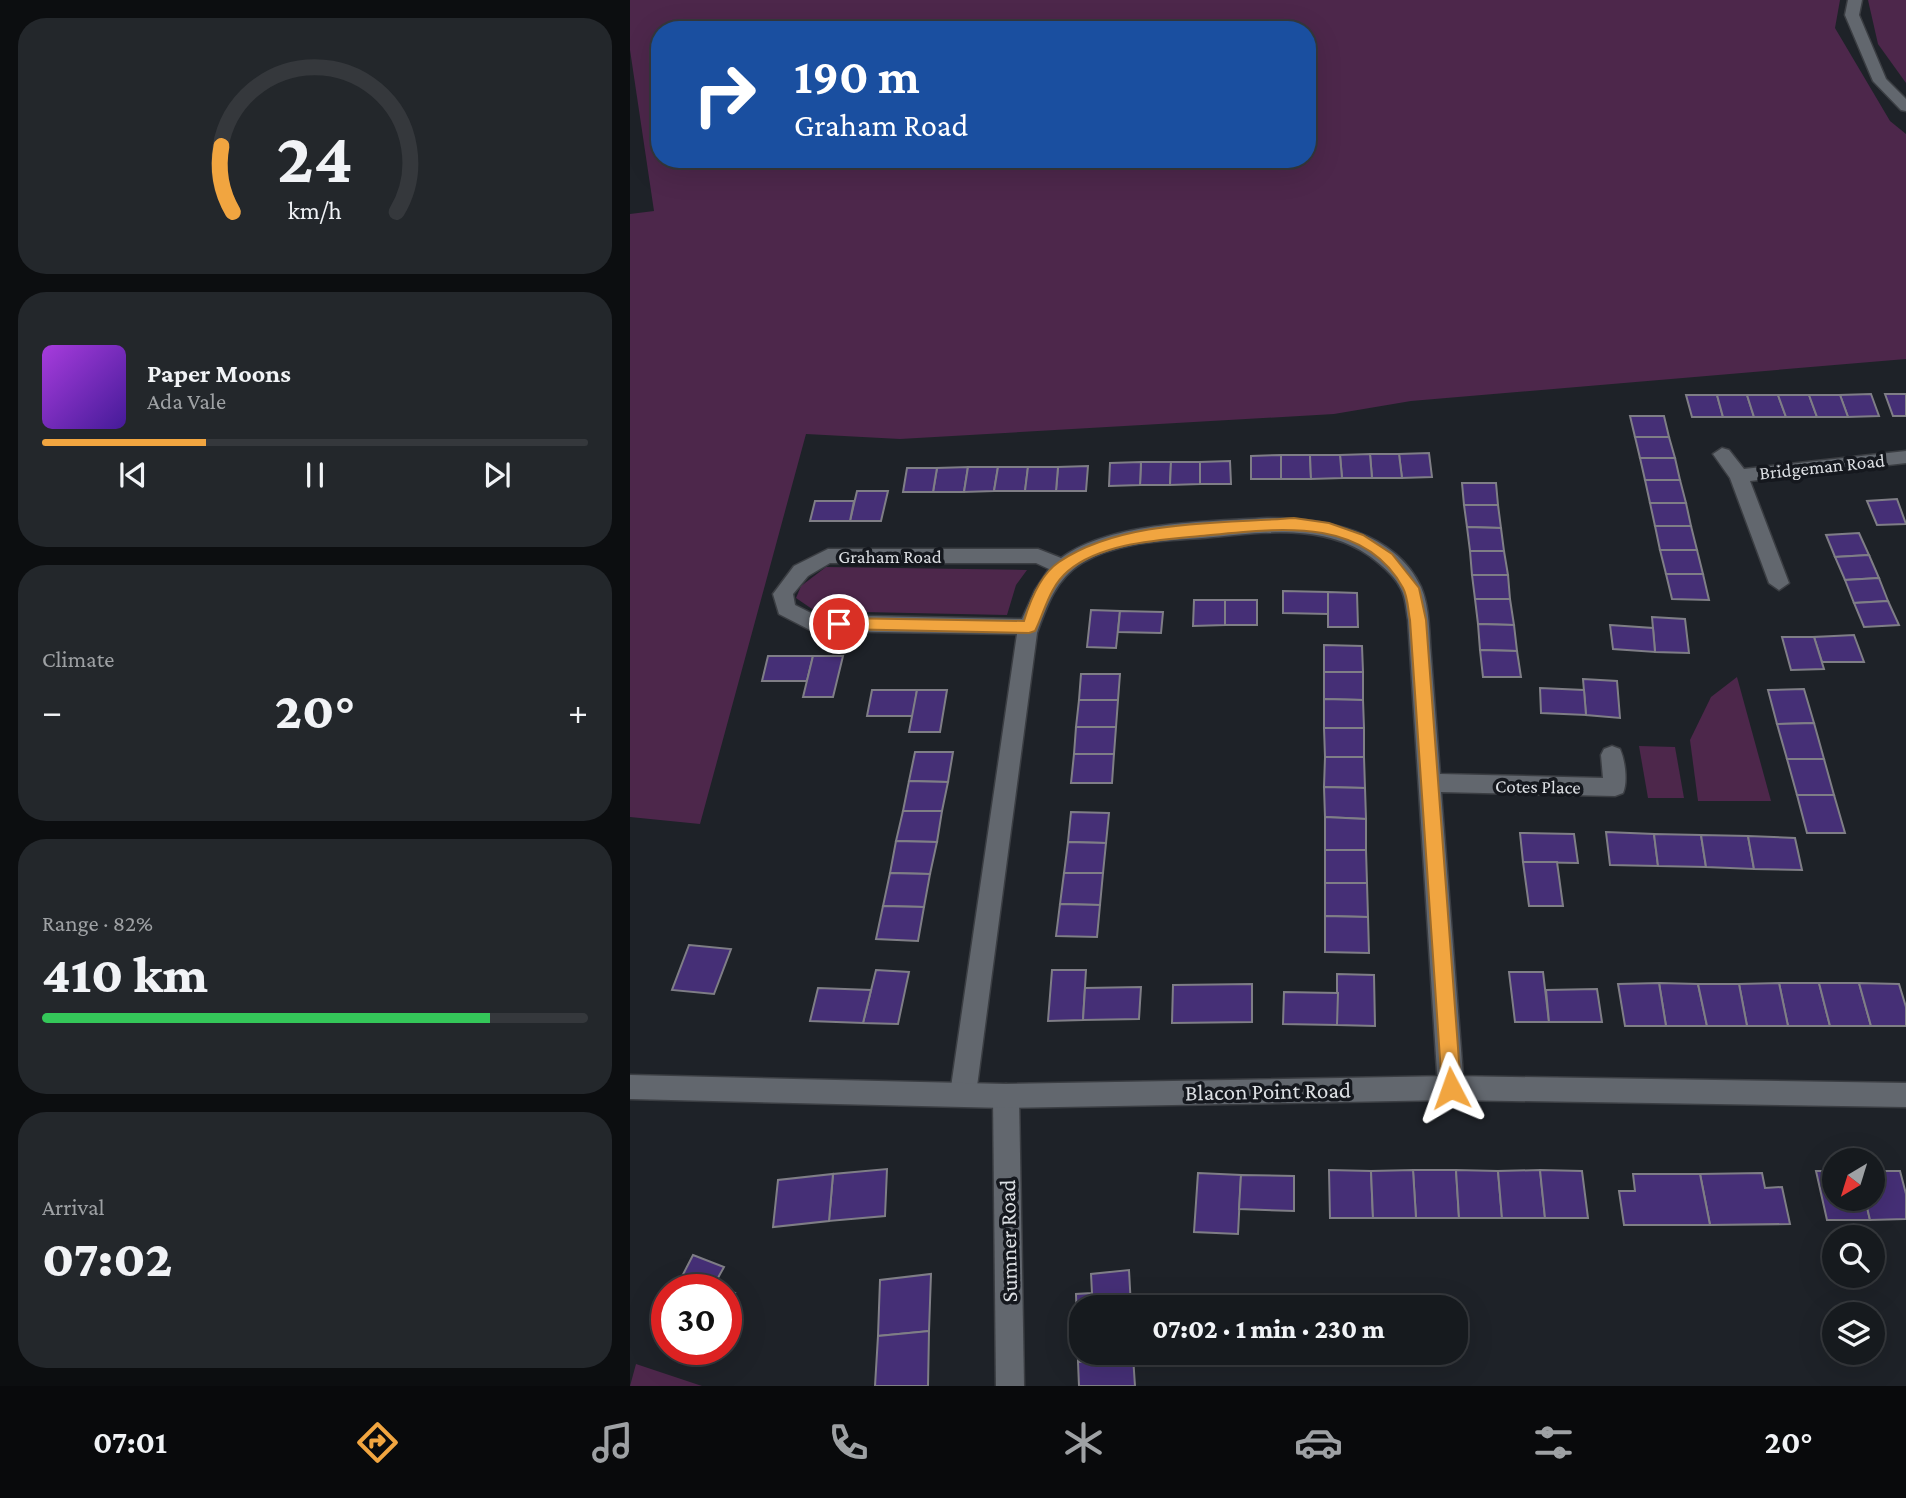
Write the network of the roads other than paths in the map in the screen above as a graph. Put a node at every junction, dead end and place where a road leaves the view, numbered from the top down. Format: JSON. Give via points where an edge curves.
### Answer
{"nodes":[{"id":1,"x":1855,"y":0,"type":"edge"},
{"id":2,"x":1906,"y":107,"type":"edge"},
{"id":3,"x":1722,"y":454,"type":"dead end"},
{"id":4,"x":1906,"y":457,"type":"edge"},
{"id":5,"x":1739,"y":476,"type":"junction"},
{"id":6,"x":1062,"y":567,"type":"junction"},
{"id":7,"x":1779,"y":583,"type":"dead end"},
{"id":8,"x":1029,"y":627,"type":"junction"},
{"id":9,"x":1612,"y":755,"type":"dead end"},
{"id":10,"x":1428,"y":783,"type":"junction"},
{"id":11,"x":630,"y":1087,"type":"edge"},
{"id":12,"x":1451,"y":1088,"type":"junction"},
{"id":13,"x":963,"y":1094,"type":"junction"},
{"id":14,"x":1906,"y":1095,"type":"edge"},
{"id":15,"x":1006,"y":1096,"type":"junction"},
{"id":16,"x":1010,"y":1386,"type":"edge"}],
"edges":[{"from":1,"to":2,"type":"street","via":[[1852,15],[1880,81]]},
{"from":3,"to":5,"type":"street","name":"Bridgeman Road"},
{"from":4,"to":5,"type":"street","name":"Bridgeman Road"},
{"from":5,"to":7,"type":"street","name":"Bridgeman Road"},
{"from":6,"to":8,"type":"street","via":[[1039,597]]},
{"from":6,"to":8,"type":"street","name":"Graham Road","via":[[1038,556],[828,556],[807,565],[783,594],[786,609],[812,623]]},
{"from":6,"to":10,"type":"street","via":[[1138,536],[1294,523],[1329,528],[1358,539],[1387,558],[1411,588],[1418,620]]},
{"from":8,"to":13,"type":"street"},
{"from":9,"to":10,"type":"street","name":"Cotes Place","via":[[1615,788]]},
{"from":10,"to":12,"type":"street"},
{"from":11,"to":13,"type":"street","name":"Blacon Point Road"},
{"from":12,"to":14,"type":"street","name":"Blacon Point Road"},
{"from":12,"to":15,"type":"street","name":"Blacon Point Road"},
{"from":13,"to":15,"type":"street","name":"Blacon Point Road"},
{"from":15,"to":16,"type":"street","name":"Sumner Road"}]}
